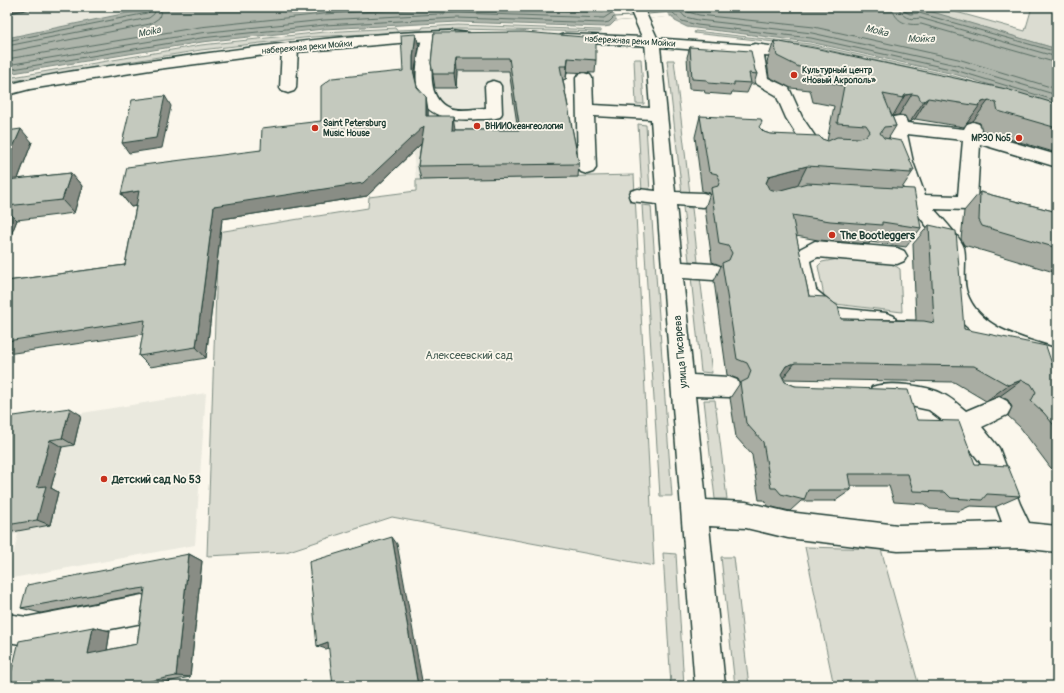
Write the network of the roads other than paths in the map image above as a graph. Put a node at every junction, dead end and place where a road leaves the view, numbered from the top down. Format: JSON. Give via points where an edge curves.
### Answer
{"nodes":[{"id":1,"x":639,"y":13,"type":"edge"},
{"id":2,"x":479,"y":36,"type":"edge"},
{"id":3,"x":429,"y":37,"type":"junction"},
{"id":4,"x":554,"y":37,"type":"edge"},
{"id":5,"x":652,"y":42,"type":"junction"},
{"id":6,"x":290,"y":48,"type":"junction"},
{"id":7,"x":755,"y":49,"type":"junction"},
{"id":8,"x":816,"y":56,"type":"edge"},
{"id":9,"x":584,"y":78,"type":"dead end"},
{"id":10,"x":493,"y":86,"type":"dead end"},
{"id":11,"x":288,"y":88,"type":"dead end"},
{"id":12,"x":7,"y":90,"type":"edge"},
{"id":13,"x":585,"y":110,"type":"junction"},
{"id":14,"x":659,"y":114,"type":"junction"},
{"id":15,"x":972,"y":132,"type":"junction"},
{"id":16,"x":793,"y":149,"type":"edge"},
{"id":17,"x":836,"y":151,"type":"edge"},
{"id":18,"x":817,"y":152,"type":"junction"},
{"id":19,"x":1057,"y":161,"type":"edge"},
{"id":20,"x":587,"y":168,"type":"dead end"},
{"id":21,"x":638,"y":196,"type":"dead end"},
{"id":22,"x":666,"y":198,"type":"junction"},
{"id":23,"x":870,"y":199,"type":"edge"},
{"id":24,"x":703,"y":200,"type":"dead end"},
{"id":25,"x":918,"y":202,"type":"junction"},
{"id":26,"x":967,"y":204,"type":"junction"},
{"id":27,"x":1057,"y":227,"type":"edge"},
{"id":28,"x":897,"y":256,"type":"dead end"},
{"id":29,"x":673,"y":270,"type":"junction"},
{"id":30,"x":713,"y":272,"type":"dead end"},
{"id":31,"x":897,"y":323,"type":"edge"},
{"id":32,"x":1054,"y":357,"type":"edge"},
{"id":33,"x":1047,"y":378,"type":"edge"},
{"id":34,"x":683,"y":384,"type":"junction"},
{"id":35,"x":729,"y":387,"type":"dead end"},
{"id":36,"x":862,"y":393,"type":"edge"},
{"id":37,"x":999,"y":408,"type":"dead end"},
{"id":38,"x":964,"y":423,"type":"junction"},
{"id":39,"x":694,"y":512,"type":"junction"},
{"id":40,"x":1021,"y":535,"type":"junction"},
{"id":41,"x":1057,"y":539,"type":"edge"},
{"id":42,"x":142,"y":609,"type":"edge"},
{"id":43,"x":17,"y":629,"type":"edge"},
{"id":44,"x":21,"y":658,"type":"edge"},
{"id":45,"x":710,"y":686,"type":"edge"}],
"edges":[{"from":1,"to":5,"type":"street","name":"улица Писарева"},
{"from":2,"to":3,"type":"street","name":"набережная реки Мойки"},
{"from":3,"to":6,"type":"street","name":"набережная реки Мойки"},
{"from":3,"to":10,"type":"street","via":[[424,74],[425,88],[437,108],[456,114],[494,113]]},
{"from":4,"to":5,"type":"street","name":"набережная реки Мойки"},
{"from":5,"to":7,"type":"street","name":"набережная реки Мойки"},
{"from":5,"to":14,"type":"street","name":"улица Писарева"},
{"from":6,"to":11,"type":"street"},
{"from":6,"to":12,"type":"street","name":"набережная реки Мойки","via":[[194,58],[28,84]]},
{"from":7,"to":8,"type":"street","name":"набережная реки Мойки"},
{"from":7,"to":18,"type":"street","via":[[761,80],[783,92],[794,118]]},
{"from":9,"to":13,"type":"street"},
{"from":13,"to":14,"type":"street"},
{"from":13,"to":20,"type":"street"},
{"from":14,"to":22,"type":"street","name":"улица Писарева"},
{"from":15,"to":19,"type":"street"},
{"from":15,"to":25,"type":"street","via":[[949,132],[898,124],[894,154]]},
{"from":15,"to":26,"type":"street"},
{"from":16,"to":18,"type":"street"},
{"from":17,"to":18,"type":"street"},
{"from":21,"to":22,"type":"street"},
{"from":22,"to":24,"type":"street"},
{"from":22,"to":29,"type":"street","name":"улица Писарева"},
{"from":23,"to":25,"type":"street"},
{"from":25,"to":26,"type":"street"},
{"from":25,"to":32,"type":"street","via":[[954,247],[956,292],[966,314],[985,330],[1010,344]]},
{"from":26,"to":27,"type":"street"},
{"from":28,"to":31,"type":"street","via":[[815,249],[799,258],[796,276],[806,294],[833,316]]},
{"from":29,"to":30,"type":"street"},
{"from":29,"to":34,"type":"street","name":"улица Писарева"},
{"from":32,"to":33,"type":"street","via":[[1053,369]]},
{"from":34,"to":35,"type":"street"},
{"from":34,"to":39,"type":"street","name":"улица Писарева"},
{"from":36,"to":38,"type":"street","via":[[901,394],[935,401]]},
{"from":37,"to":38,"type":"street"},
{"from":38,"to":40,"type":"street","via":[[990,456]]},
{"from":39,"to":40,"type":"street","via":[[746,515],[788,525],[898,538]]},
{"from":39,"to":45,"type":"street","name":"улица Писарева"},
{"from":40,"to":41,"type":"street"},
{"from":42,"to":43,"type":"street"},
{"from":43,"to":44,"type":"street"}]}
